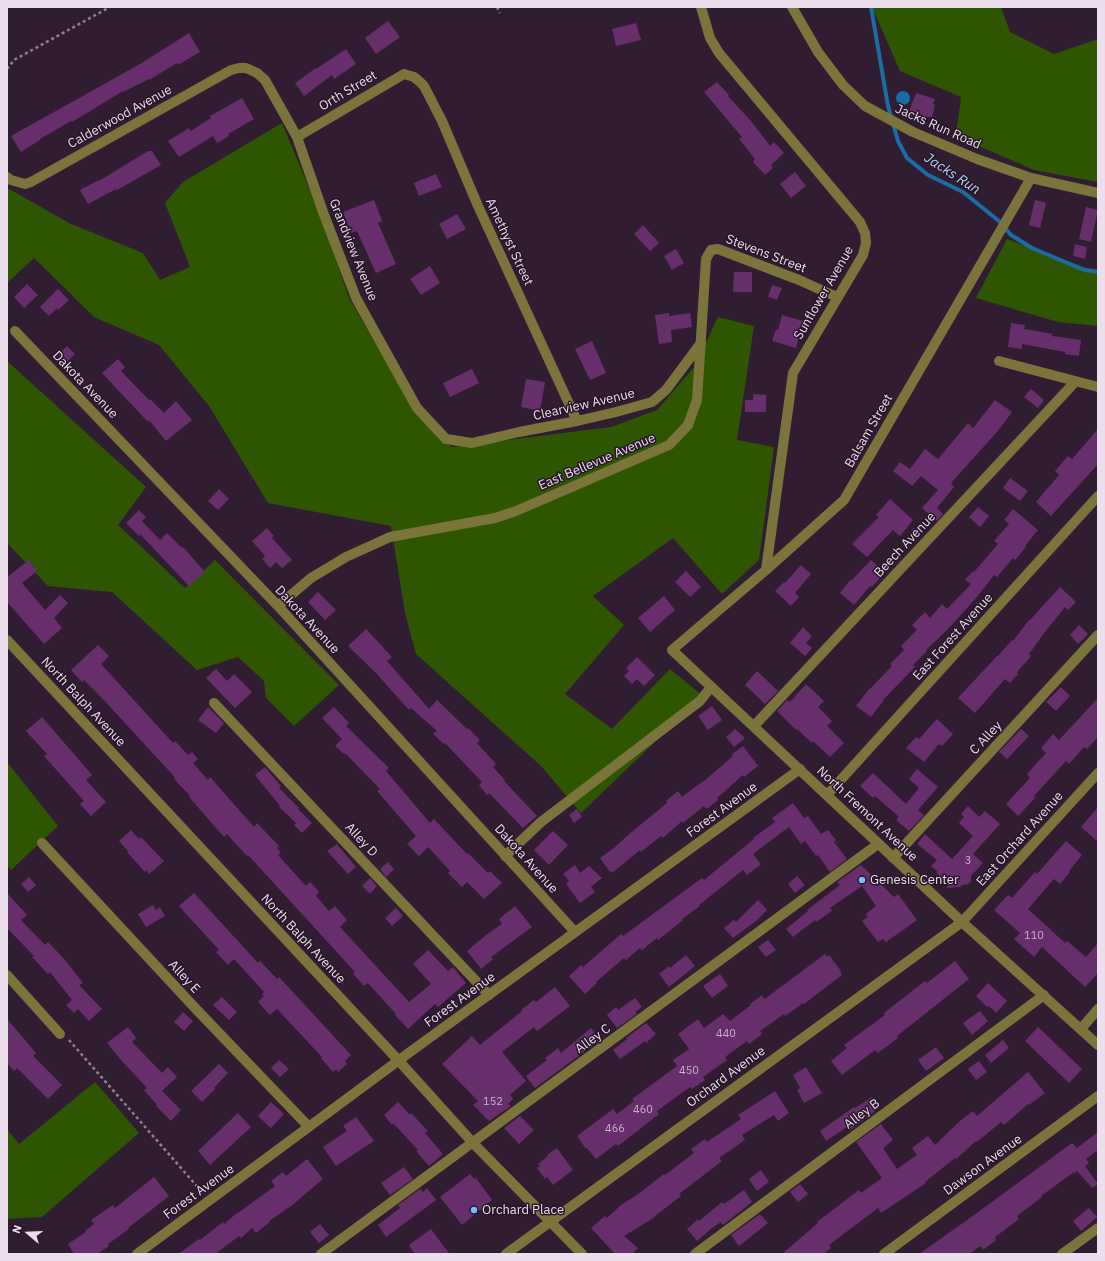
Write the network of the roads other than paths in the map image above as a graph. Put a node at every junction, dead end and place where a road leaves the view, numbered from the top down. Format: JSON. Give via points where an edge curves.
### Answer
{"nodes":[{"id":1,"x":702,"y":7,"type":"edge"},
{"id":2,"x":792,"y":7,"type":"edge"},
{"id":3,"x":246,"y":68,"type":"joint"},
{"id":4,"x":414,"y":77,"type":"joint"},
{"id":5,"x":297,"y":137,"type":"junction"},
{"id":6,"x":7,"y":177,"type":"edge"},
{"id":7,"x":1031,"y":178,"type":"junction"},
{"id":8,"x":1098,"y":193,"type":"edge"},
{"id":9,"x":709,"y":253,"type":"joint"},
{"id":10,"x":837,"y":297,"type":"junction"},
{"id":11,"x":15,"y":331,"type":"dead end"},
{"id":12,"x":701,"y":343,"type":"junction"},
{"id":13,"x":999,"y":362,"type":"dead end"},
{"id":14,"x":1075,"y":382,"type":"junction"},
{"id":15,"x":1098,"y":387,"type":"edge"},
{"id":16,"x":577,"y":421,"type":"junction"},
{"id":17,"x":446,"y":439,"type":"joint"},
{"id":18,"x":1098,"y":496,"type":"edge"},
{"id":19,"x":766,"y":570,"type":"junction"},
{"id":20,"x":278,"y":606,"type":"junction"},
{"id":21,"x":1098,"y":635,"type":"edge"},
{"id":22,"x":7,"y":640,"type":"edge"},
{"id":23,"x":672,"y":650,"type":"joint"},
{"id":24,"x":711,"y":687,"type":"junction"},
{"id":25,"x":214,"y":703,"type":"dead end"},
{"id":26,"x":754,"y":726,"type":"junction"},
{"id":27,"x":800,"y":769,"type":"junction"},
{"id":28,"x":1098,"y":773,"type":"edge"},
{"id":29,"x":827,"y":795,"type":"junction"},
{"id":30,"x":42,"y":843,"type":"dead end"},
{"id":31,"x":878,"y":844,"type":"junction"},
{"id":32,"x":505,"y":856,"type":"junction"},
{"id":33,"x":894,"y":858,"type":"junction"},
{"id":34,"x":962,"y":922,"type":"junction"},
{"id":35,"x":575,"y":932,"type":"junction"},
{"id":36,"x":7,"y":975,"type":"edge"},
{"id":37,"x":489,"y":995,"type":"junction"},
{"id":38,"x":1044,"y":995,"type":"junction"},
{"id":39,"x":1098,"y":1009,"type":"edge"},
{"id":40,"x":1081,"y":1029,"type":"junction"},
{"id":41,"x":63,"y":1036,"type":"road end"},
{"id":42,"x":1098,"y":1045,"type":"edge"},
{"id":43,"x":399,"y":1060,"type":"junction"},
{"id":44,"x":1098,"y":1096,"type":"edge"},
{"id":45,"x":309,"y":1127,"type":"junction"},
{"id":46,"x":473,"y":1143,"type":"junction"},
{"id":47,"x":551,"y":1221,"type":"junction"},
{"id":48,"x":1096,"y":1232,"type":"edge"},
{"id":49,"x":1066,"y":1253,"type":"edge"},
{"id":50,"x":136,"y":1254,"type":"edge"},
{"id":51,"x":322,"y":1254,"type":"edge"},
{"id":52,"x":506,"y":1254,"type":"edge"},
{"id":53,"x":582,"y":1254,"type":"edge"},
{"id":54,"x":695,"y":1254,"type":"edge"},
{"id":55,"x":884,"y":1254,"type":"edge"}],
"edges":[{"from":1,"to":10,"type":"street","name":"Sunflower Avenue","via":[[710,38],[719,53],[860,222],[866,243],[863,255]]},
{"from":2,"to":7,"type":"street","name":"Jacks Run Road","via":[[818,52],[843,85],[866,106],[912,132]]},
{"from":3,"to":5,"type":"street","name":"Grandview Avenue","via":[[257,72],[264,80]]},
{"from":3,"to":6,"type":"street","name":"Calderwood Avenue","via":[[231,70],[31,182],[25,184]]},
{"from":4,"to":5,"type":"street","name":"Orth Street","via":[[404,74],[396,78]]},
{"from":4,"to":16,"type":"street","name":"Amethyst Street","via":[[424,86],[442,121],[478,206]]},
{"from":5,"to":17,"type":"street","name":"Grandview Avenue","via":[[356,298],[417,408]]},
{"from":7,"to":8,"type":"street","name":"Jacks Run Road"},
{"from":7,"to":19,"type":"street","name":"Balsam Street","via":[[844,500]]},
{"from":9,"to":10,"type":"street","name":"Stevens Street","via":[[718,249]]},
{"from":9,"to":12,"type":"street","name":"East Bellevue Avenue","via":[[706,259]]},
{"from":10,"to":19,"type":"street","name":"Sunflower Avenue","via":[[792,373]]},
{"from":11,"to":20,"type":"street","name":"Dakota Avenue"},
{"from":12,"to":16,"type":"street","name":"Clearview Avenue","via":[[666,390],[652,402]]},
{"from":12,"to":20,"type":"street","name":"East Bellevue Avenue","via":[[697,400],[688,425],[669,445],[495,518],[390,537],[346,556],[311,578]]},
{"from":13,"to":14,"type":"street"},
{"from":14,"to":15,"type":"street"},
{"from":14,"to":26,"type":"street","name":"Beech Avenue"},
{"from":16,"to":17,"type":"street","name":"Clearview Avenue","via":[[472,444]]},
{"from":18,"to":29,"type":"street","name":"East Forest Avenue"},
{"from":19,"to":23,"type":"street","name":"Balsam Street"},
{"from":20,"to":32,"type":"street","name":"Dakota Avenue"},
{"from":21,"to":33,"type":"street","name":"C Alley"},
{"from":22,"to":43,"type":"street","name":"North Balph Avenue"},
{"from":23,"to":24,"type":"street","name":"North Fremont Avenue"},
{"from":24,"to":26,"type":"street","name":"North Fremont Avenue"},
{"from":24,"to":32,"type":"street","via":[[700,701],[541,822]]},
{"from":25,"to":37,"type":"street","name":"Alley D"},
{"from":26,"to":27,"type":"street","name":"North Fremont Avenue"},
{"from":27,"to":29,"type":"street","name":"North Fremont Avenue"},
{"from":27,"to":35,"type":"street","name":"Forest Avenue"},
{"from":28,"to":34,"type":"street","name":"East Orchard Avenue"},
{"from":29,"to":31,"type":"street","name":"North Fremont Avenue"},
{"from":30,"to":45,"type":"street","name":"Alley E"},
{"from":31,"to":33,"type":"street","name":"North Fremont Avenue"},
{"from":31,"to":46,"type":"street","name":"Alley C"},
{"from":32,"to":35,"type":"street","name":"Dakota Avenue"},
{"from":33,"to":34,"type":"street","name":"North Fremont Avenue"},
{"from":34,"to":38,"type":"street","name":"North Fremont Avenue"},
{"from":34,"to":47,"type":"street","name":"Orchard Avenue"},
{"from":35,"to":37,"type":"street","name":"Forest Avenue"},
{"from":36,"to":41,"type":"street"},
{"from":37,"to":43,"type":"street","name":"Forest Avenue"},
{"from":38,"to":40,"type":"street","name":"North Fremont Avenue"},
{"from":38,"to":54,"type":"street","name":"Alley B"},
{"from":39,"to":40,"type":"street"},
{"from":40,"to":42,"type":"street","name":"North Fremont Avenue"},
{"from":43,"to":45,"type":"street","name":"Forest Avenue"},
{"from":43,"to":46,"type":"street","name":"North Balph Avenue"},
{"from":44,"to":55,"type":"street","name":"Dawson Avenue"},
{"from":45,"to":50,"type":"street","name":"Forest Avenue"},
{"from":46,"to":47,"type":"street","name":"North Balph Avenue"},
{"from":46,"to":51,"type":"street","name":"Alley C"},
{"from":47,"to":52,"type":"street","name":"Orchard Avenue"},
{"from":47,"to":53,"type":"street","name":"North Balph Avenue"},
{"from":48,"to":49,"type":"street"}]}
